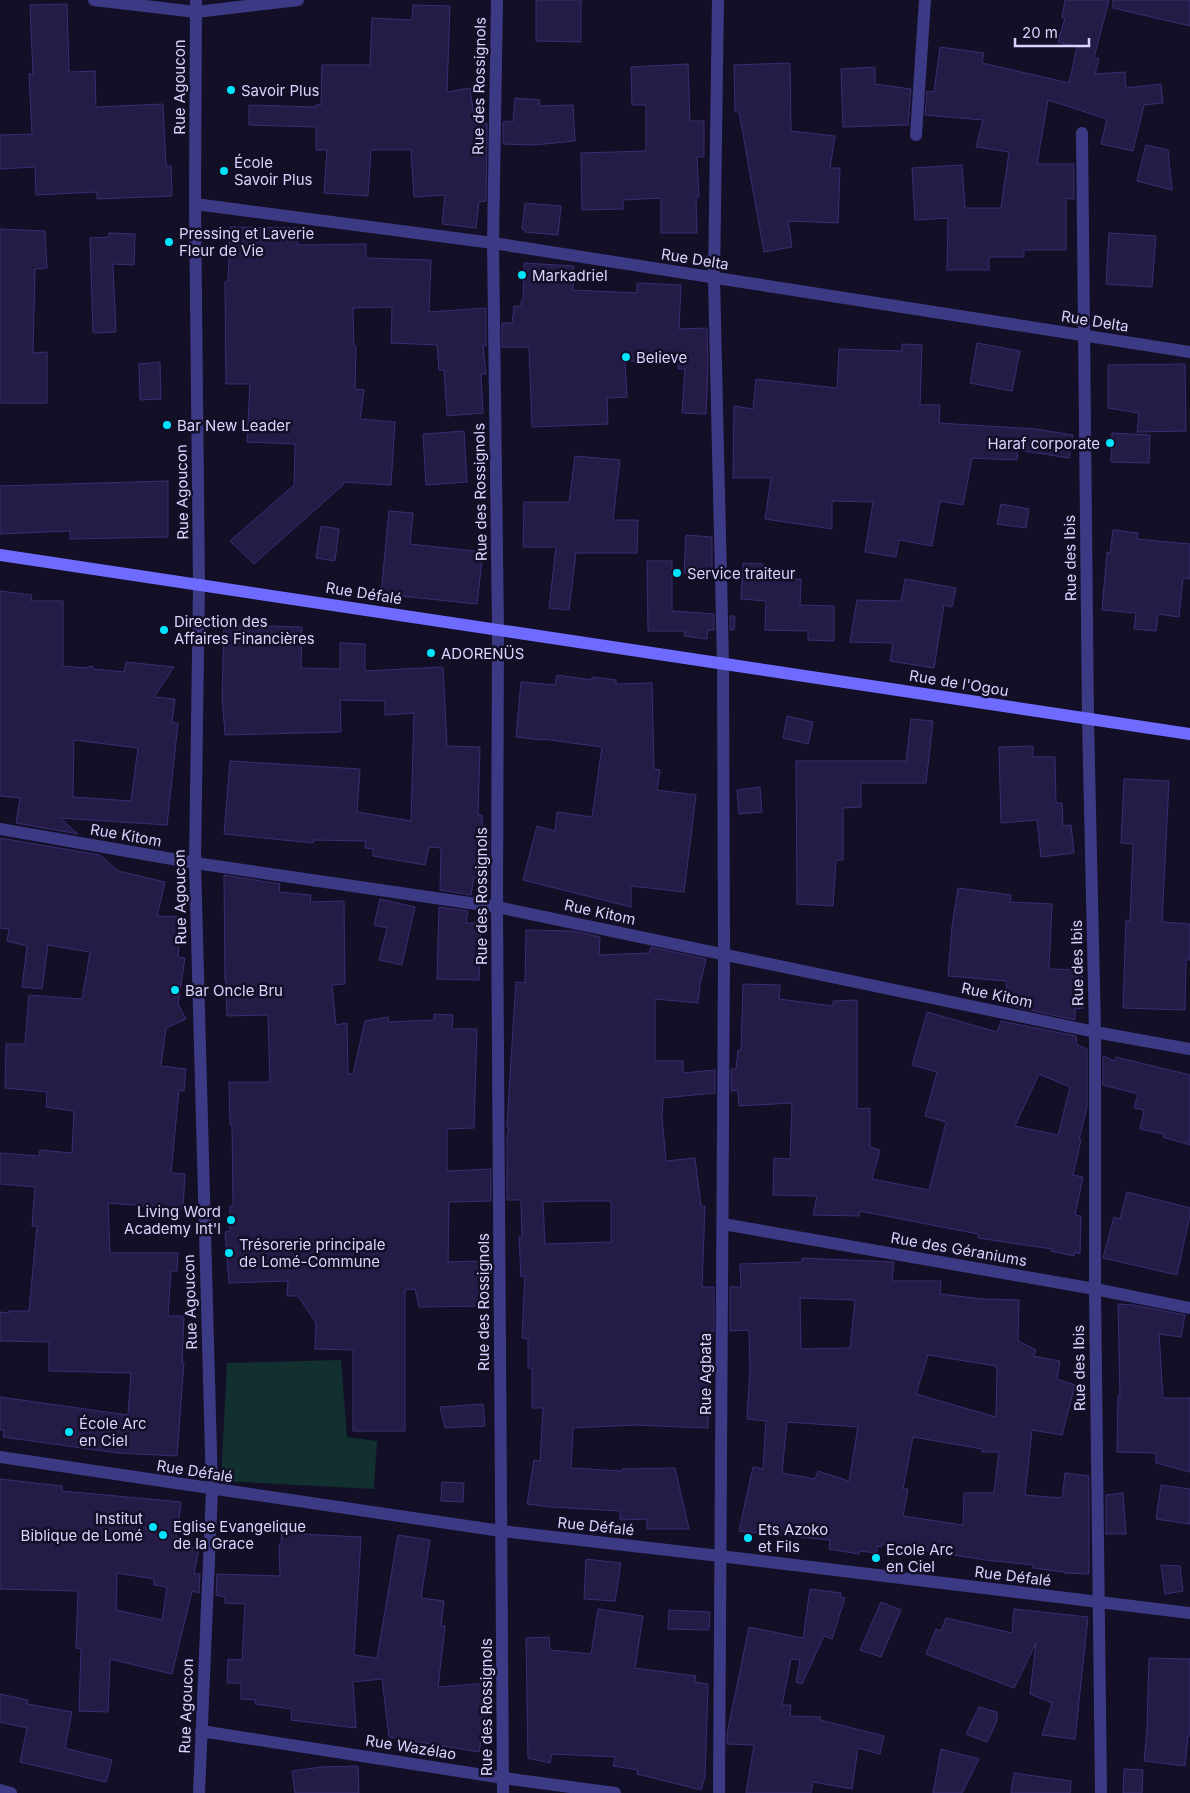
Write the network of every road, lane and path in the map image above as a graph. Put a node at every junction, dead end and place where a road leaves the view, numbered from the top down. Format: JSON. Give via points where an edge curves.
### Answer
{"nodes":[{"id":1,"x":94,"y":0,"type":"edge"},
{"id":2,"x":298,"y":0,"type":"edge"},
{"id":3,"x":497,"y":0,"type":"edge"},
{"id":4,"x":718,"y":0,"type":"edge"},
{"id":5,"x":925,"y":0,"type":"edge"},
{"id":6,"x":196,"y":6,"type":"edge"},
{"id":7,"x":1082,"y":133,"type":"dead end"},
{"id":8,"x":916,"y":135,"type":"dead end"},
{"id":9,"x":195,"y":204,"type":"junction"},
{"id":10,"x":493,"y":243,"type":"junction"},
{"id":11,"x":714,"y":279,"type":"junction"},
{"id":12,"x":1084,"y":336,"type":"junction"},
{"id":13,"x":1190,"y":352,"type":"edge"},
{"id":14,"x":0,"y":555,"type":"edge"},
{"id":15,"x":199,"y":585,"type":"junction"},
{"id":16,"x":498,"y":630,"type":"junction"},
{"id":17,"x":723,"y":663,"type":"junction"},
{"id":18,"x":1088,"y":718,"type":"junction"},
{"id":19,"x":1190,"y":734,"type":"edge"},
{"id":20,"x":0,"y":829,"type":"edge"},
{"id":21,"x":195,"y":863,"type":"junction"},
{"id":22,"x":497,"y":907,"type":"junction"},
{"id":23,"x":724,"y":956,"type":"junction"},
{"id":24,"x":1095,"y":1032,"type":"junction"},
{"id":25,"x":1190,"y":1049,"type":"edge"},
{"id":26,"x":723,"y":1224,"type":"junction"},
{"id":27,"x":1095,"y":1289,"type":"junction"},
{"id":28,"x":1190,"y":1308,"type":"edge"},
{"id":29,"x":0,"y":1457,"type":"edge"},
{"id":30,"x":212,"y":1490,"type":"junction"},
{"id":31,"x":501,"y":1531,"type":"junction"},
{"id":32,"x":720,"y":1556,"type":"junction"},
{"id":33,"x":1098,"y":1603,"type":"junction"},
{"id":34,"x":1190,"y":1613,"type":"edge"},
{"id":35,"x":201,"y":1731,"type":"junction"},
{"id":36,"x":503,"y":1778,"type":"junction"},
{"id":37,"x":0,"y":1790,"type":"edge"},
{"id":38,"x":11,"y":1793,"type":"edge"},
{"id":39,"x":199,"y":1793,"type":"edge"},
{"id":40,"x":502,"y":1793,"type":"edge"},
{"id":41,"x":615,"y":1793,"type":"edge"},
{"id":42,"x":720,"y":1793,"type":"edge"},
{"id":43,"x":1101,"y":1793,"type":"edge"}],
"edges":[{"from":1,"to":6,"type":"street"},
{"from":2,"to":6,"type":"street"},
{"from":3,"to":10,"type":"street","name":"Rue des Rossignols"},
{"from":4,"to":11,"type":"street","name":"Rue Agbata"},
{"from":5,"to":8,"type":"street"},
{"from":6,"to":9,"type":"street","name":"Rue Agoucon"},
{"from":7,"to":12,"type":"street","name":"Rue des Ibis"},
{"from":9,"to":10,"type":"street","name":"Rue Delta"},
{"from":9,"to":15,"type":"street","name":"Rue Agoucon"},
{"from":10,"to":11,"type":"street","name":"Rue Delta"},
{"from":10,"to":16,"type":"street","name":"Rue des Rossignols"},
{"from":11,"to":12,"type":"street","name":"Rue Delta"},
{"from":11,"to":17,"type":"street","name":"Rue Agbata"},
{"from":12,"to":13,"type":"street","name":"Rue Delta"},
{"from":12,"to":18,"type":"street","name":"Rue des Ibis"},
{"from":14,"to":15,"type":"street","name":"Rue Défalé"},
{"from":15,"to":16,"type":"street","name":"Rue Défalé"},
{"from":15,"to":21,"type":"street","name":"Rue Agoucon"},
{"from":16,"to":17,"type":"street","name":"Rue Défalé"},
{"from":16,"to":22,"type":"street","name":"Rue des Rossignols"},
{"from":17,"to":18,"type":"street","name":"Rue de l'Ogou"},
{"from":17,"to":23,"type":"street","name":"Rue Agbata"},
{"from":18,"to":19,"type":"street","name":"Rue de l'Ogou"},
{"from":18,"to":24,"type":"street","name":"Rue des Ibis"},
{"from":20,"to":21,"type":"street","name":"Rue Kitom"},
{"from":21,"to":22,"type":"street","name":"Rue Kitom"},
{"from":21,"to":30,"type":"street","name":"Rue Agoucon"},
{"from":22,"to":23,"type":"street","name":"Rue Kitom"},
{"from":22,"to":31,"type":"street","name":"Rue des Rossignols"},
{"from":23,"to":24,"type":"street","name":"Rue Kitom"},
{"from":23,"to":26,"type":"street","name":"Rue Agbata"},
{"from":24,"to":25,"type":"street","name":"Rue Kitom"},
{"from":24,"to":27,"type":"street","name":"Rue des Ibis"},
{"from":26,"to":27,"type":"street","name":"Rue des Géraniums"},
{"from":26,"to":32,"type":"street","name":"Rue Agbata"},
{"from":27,"to":28,"type":"street","name":"Rue des Géraniums"},
{"from":27,"to":33,"type":"street","name":"Rue des Ibis"},
{"from":29,"to":30,"type":"street","name":"Rue Défalé"},
{"from":30,"to":31,"type":"street","name":"Rue Défalé"},
{"from":30,"to":35,"type":"street","name":"Rue Agoucon"},
{"from":31,"to":32,"type":"street","name":"Rue Défalé"},
{"from":31,"to":36,"type":"street","name":"Rue des Rossignols"},
{"from":32,"to":33,"type":"street","name":"Rue Défalé"},
{"from":32,"to":42,"type":"street","name":"Rue Agbata"},
{"from":33,"to":34,"type":"street","name":"Rue Défalé"},
{"from":33,"to":43,"type":"street","name":"Rue des Ibis"},
{"from":35,"to":36,"type":"street","name":"Rue Wazélao"},
{"from":35,"to":39,"type":"street","name":"Rue Agoucon"},
{"from":36,"to":40,"type":"street","name":"Rue des Rossignols"},
{"from":36,"to":41,"type":"street","name":"Rue Wazélao"},
{"from":37,"to":38,"type":"street"}]}
